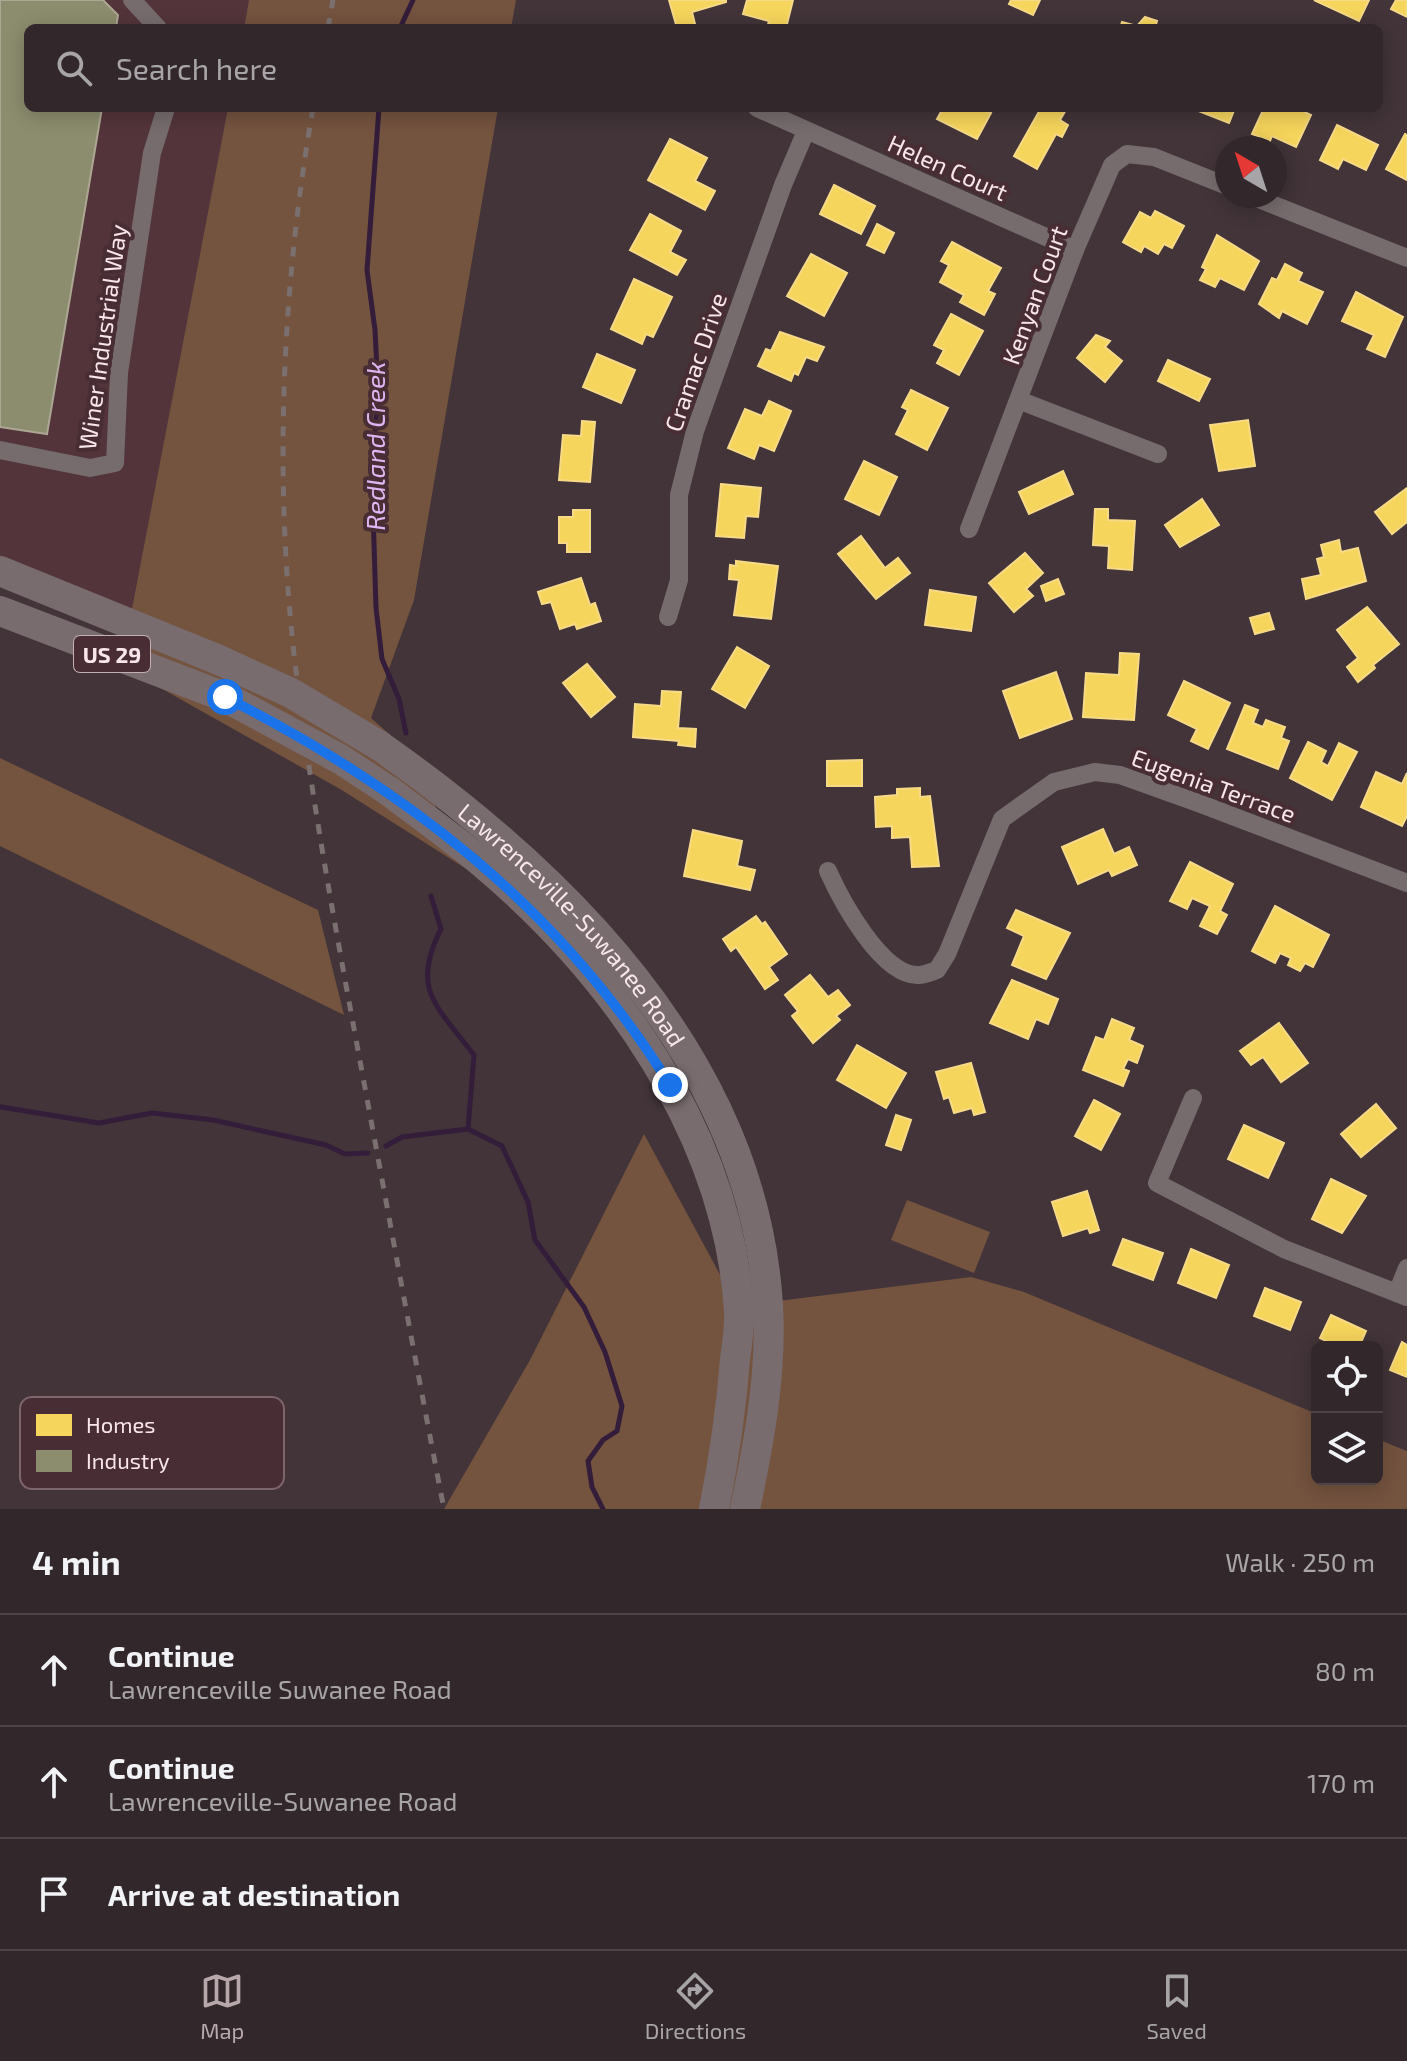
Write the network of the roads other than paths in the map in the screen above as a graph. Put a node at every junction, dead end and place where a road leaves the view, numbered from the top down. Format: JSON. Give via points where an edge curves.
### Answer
{"nodes":[{"id":1,"x":132,"y":0,"type":"edge"},
{"id":2,"x":154,"y":24,"type":"edge"},
{"id":3,"x":165,"y":112,"type":"edge"},
{"id":4,"x":766,"y":112,"type":"edge"},
{"id":5,"x":806,"y":131,"type":"junction"},
{"id":6,"x":1215,"y":181,"type":"edge"},
{"id":7,"x":1281,"y":208,"type":"edge"},
{"id":8,"x":1075,"y":250,"type":"junction"},
{"id":9,"x":1407,"y":258,"type":"edge"},
{"id":10,"x":1021,"y":401,"type":"junction"},
{"id":11,"x":0,"y":450,"type":"edge"},
{"id":12,"x":1158,"y":454,"type":"dead end"},
{"id":13,"x":969,"y":529,"type":"dead end"},
{"id":14,"x":0,"y":571,"type":"edge"},
{"id":15,"x":0,"y":611,"type":"edge"},
{"id":16,"x":668,"y":617,"type":"dead end"},
{"id":17,"x":828,"y":871,"type":"dead end"},
{"id":18,"x":1407,"y":883,"type":"edge"},
{"id":19,"x":1193,"y":1098,"type":"dead end"},
{"id":20,"x":1407,"y":1268,"type":"edge"},
{"id":21,"x":1402,"y":1295,"type":"edge"},
{"id":22,"x":714,"y":1509,"type":"edge"},
{"id":23,"x":745,"y":1509,"type":"edge"}],
"edges":[{"from":1,"to":2,"type":"street"},
{"from":3,"to":11,"type":"street","name":"Winer Industrial Way","via":[[152,153],[119,373],[115,463],[90,468]]},
{"from":4,"to":5,"type":"street","name":"Helen Court"},
{"from":5,"to":8,"type":"street","name":"Helen Court"},
{"from":5,"to":16,"type":"street","name":"Cramac Drive","via":[[695,431],[679,495],[679,580]]},
{"from":6,"to":8,"type":"street","name":"Kenyan Court","via":[[1154,157],[1127,154],[1112,165]]},
{"from":7,"to":9,"type":"street"},
{"from":8,"to":10,"type":"street","name":"Kenyan Court"},
{"from":10,"to":12,"type":"street"},
{"from":10,"to":13,"type":"street","name":"Kenyan Court"},
{"from":14,"to":23,"type":"main road","name":"Lawrenceville-Suwanee Road","number":"US 29","bridge":true,"via":[[291,693],[380,746],[488,826],[607,945],[655,1004],[718,1107],[761,1244],[768,1369]]},
{"from":15,"to":22,"type":"main road","name":"Lawrenceville-Suwanee Road","number":"US 29","bridge":true,"via":[[225,697],[314,744],[389,791],[481,862],[575,956],[648,1049],[691,1124],[728,1237],[739,1312],[730,1432]]},
{"from":17,"to":18,"type":"street","name":"Eugenia Terrace","via":[[876,950],[898,970],[917,975],[937,970],[1002,819],[1054,782],[1095,772],[1120,775]]},
{"from":19,"to":21,"type":"street","via":[[1157,1183],[1284,1249]]},
{"from":20,"to":21,"type":"street"}]}
